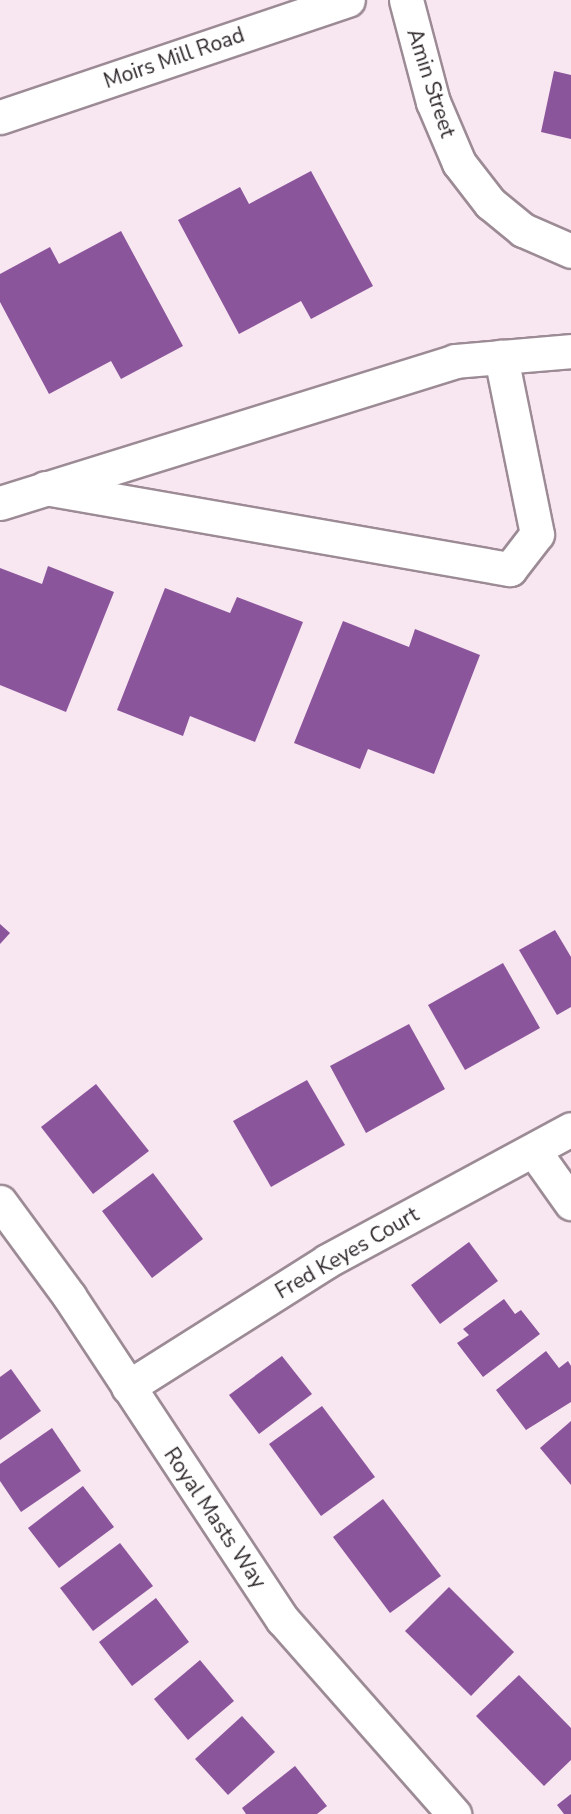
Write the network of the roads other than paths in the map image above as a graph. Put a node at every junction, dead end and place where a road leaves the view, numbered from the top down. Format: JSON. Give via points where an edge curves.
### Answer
{"nodes":[{"id":1,"x":348,"y":0,"type":"edge"},
{"id":2,"x":406,"y":0,"type":"edge"},
{"id":3,"x":0,"y":117,"type":"edge"},
{"id":4,"x":571,"y":250,"type":"edge"},
{"id":5,"x":571,"y":351,"type":"edge"},
{"id":6,"x":501,"y":357,"type":"junction"},
{"id":7,"x":45,"y":488,"type":"junction"},
{"id":8,"x":0,"y":503,"type":"edge"},
{"id":9,"x":571,"y":1129,"type":"edge"},
{"id":10,"x":534,"y":1151,"type":"junction"},
{"id":11,"x":0,"y":1203,"type":"edge"},
{"id":12,"x":571,"y":1203,"type":"edge"},
{"id":13,"x":128,"y":1387,"type":"junction"},
{"id":14,"x":454,"y":1814,"type":"edge"}],
"edges":[{"from":1,"to":3,"type":"street","name":"Moirs Mill Road"},
{"from":2,"to":4,"type":"street","name":"Amin Street","via":[[433,102],[459,163],[490,203],[523,230]]},
{"from":5,"to":6,"type":"street"},
{"from":6,"to":7,"type":"street","via":[[455,361]]},
{"from":6,"to":7,"type":"street","via":[[537,534],[510,568]]},
{"from":7,"to":8,"type":"street"},
{"from":9,"to":10,"type":"street","name":"Fred Keyes Court"},
{"from":10,"to":12,"type":"street"},
{"from":10,"to":13,"type":"street","name":"Fred Keyes Court","via":[[327,1260]]},
{"from":11,"to":13,"type":"street","name":"Royal Masts Way","via":[[69,1296]]},
{"from":13,"to":14,"type":"street","name":"Royal Masts Way","via":[[283,1620]]}]}
